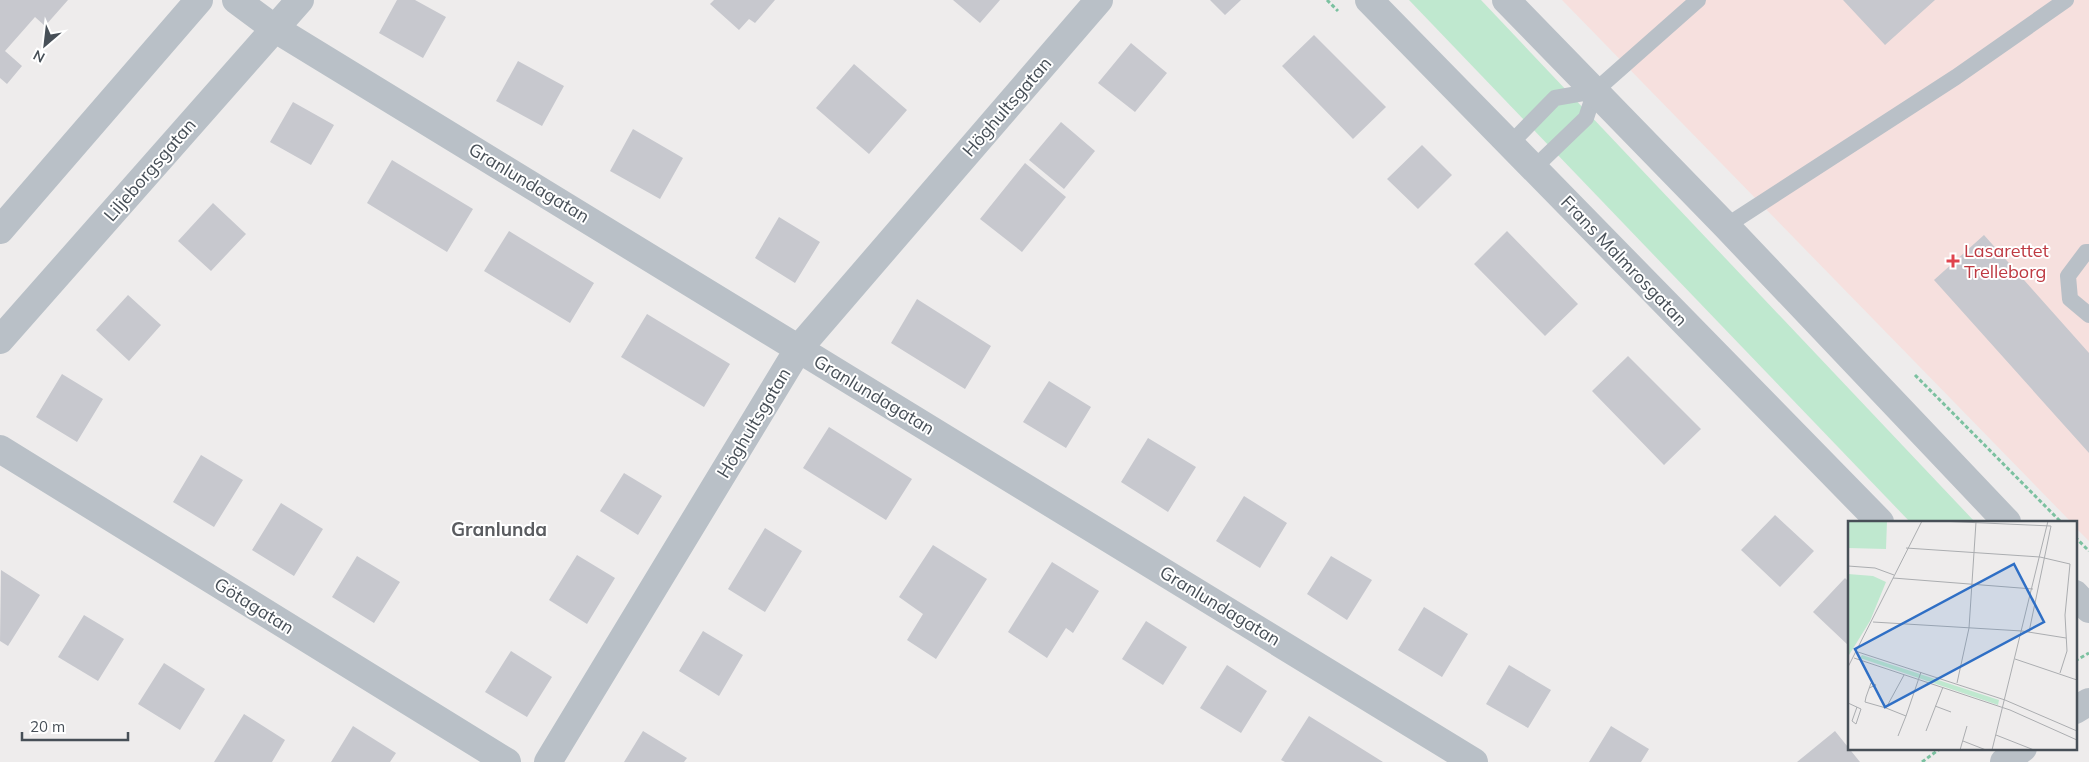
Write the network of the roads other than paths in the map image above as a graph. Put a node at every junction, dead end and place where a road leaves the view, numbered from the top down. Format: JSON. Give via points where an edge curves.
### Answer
{"nodes":[{"id":1,"x":199,"y":0,"type":"edge"},
{"id":2,"x":236,"y":0,"type":"edge"},
{"id":3,"x":300,"y":0,"type":"edge"},
{"id":4,"x":1099,"y":0,"type":"edge"},
{"id":5,"x":1369,"y":0,"type":"edge"},
{"id":6,"x":1506,"y":0,"type":"edge"},
{"id":7,"x":1698,"y":0,"type":"edge"},
{"id":8,"x":2066,"y":0,"type":"edge"},
{"id":9,"x":274,"y":28,"type":"junction"},
{"id":10,"x":1596,"y":91,"type":"junction"},
{"id":11,"x":1510,"y":144,"type":"junction"},
{"id":12,"x":1533,"y":169,"type":"junction"},
{"id":13,"x":1726,"y":226,"type":"junction"},
{"id":14,"x":0,"y":230,"type":"edge"},
{"id":15,"x":2089,"y":252,"type":"edge"},
{"id":16,"x":2089,"y":315,"type":"edge"},
{"id":17,"x":0,"y":340,"type":"edge"},
{"id":18,"x":799,"y":348,"type":"junction"},
{"id":19,"x":0,"y":449,"type":"edge"},
{"id":20,"x":1879,"y":521,"type":"edge"},
{"id":21,"x":2006,"y":521,"type":"edge"},
{"id":22,"x":2076,"y":595,"type":"edge"},
{"id":23,"x":2089,"y":609,"type":"edge"},
{"id":24,"x":2089,"y":702,"type":"edge"},
{"id":25,"x":2076,"y":709,"type":"edge"},
{"id":26,"x":2020,"y":750,"type":"edge"},
{"id":27,"x":507,"y":762,"type":"edge"},
{"id":28,"x":548,"y":762,"type":"edge"},
{"id":29,"x":1474,"y":762,"type":"edge"},
{"id":30,"x":2004,"y":762,"type":"edge"}],
"edges":[{"from":1,"to":14,"type":"street"},
{"from":2,"to":9,"type":"street","name":"Granlundagatan"},
{"from":3,"to":9,"type":"street","name":"Liljeborgsgatan"},
{"from":4,"to":18,"type":"street","name":"Höghultsgatan"},
{"from":5,"to":11,"type":"street","name":"Frans Malmrosgatan"},
{"from":6,"to":10,"type":"street"},
{"from":7,"to":10,"type":"lane"},
{"from":8,"to":13,"type":"lane","via":[[1956,77]]},
{"from":9,"to":17,"type":"street","name":"Liljeborgsgatan"},
{"from":9,"to":18,"type":"street","name":"Granlundagatan"},
{"from":10,"to":11,"type":"lane","via":[[1555,98]]},
{"from":10,"to":12,"type":"lane","via":[[1586,118]]},
{"from":10,"to":13,"type":"street"},
{"from":11,"to":12,"type":"street","name":"Frans Malmrosgatan"},
{"from":12,"to":20,"type":"street","name":"Frans Malmrosgatan"},
{"from":13,"to":21,"type":"street"},
{"from":15,"to":16,"type":"lane","via":[[2068,276],[2070,299]]},
{"from":18,"to":28,"type":"street","name":"Höghultsgatan"},
{"from":18,"to":29,"type":"street","name":"Granlundagatan"},
{"from":19,"to":27,"type":"street","name":"Götagatan"},
{"from":22,"to":23,"type":"street"},
{"from":24,"to":25,"type":"street"},
{"from":26,"to":30,"type":"street"}]}
